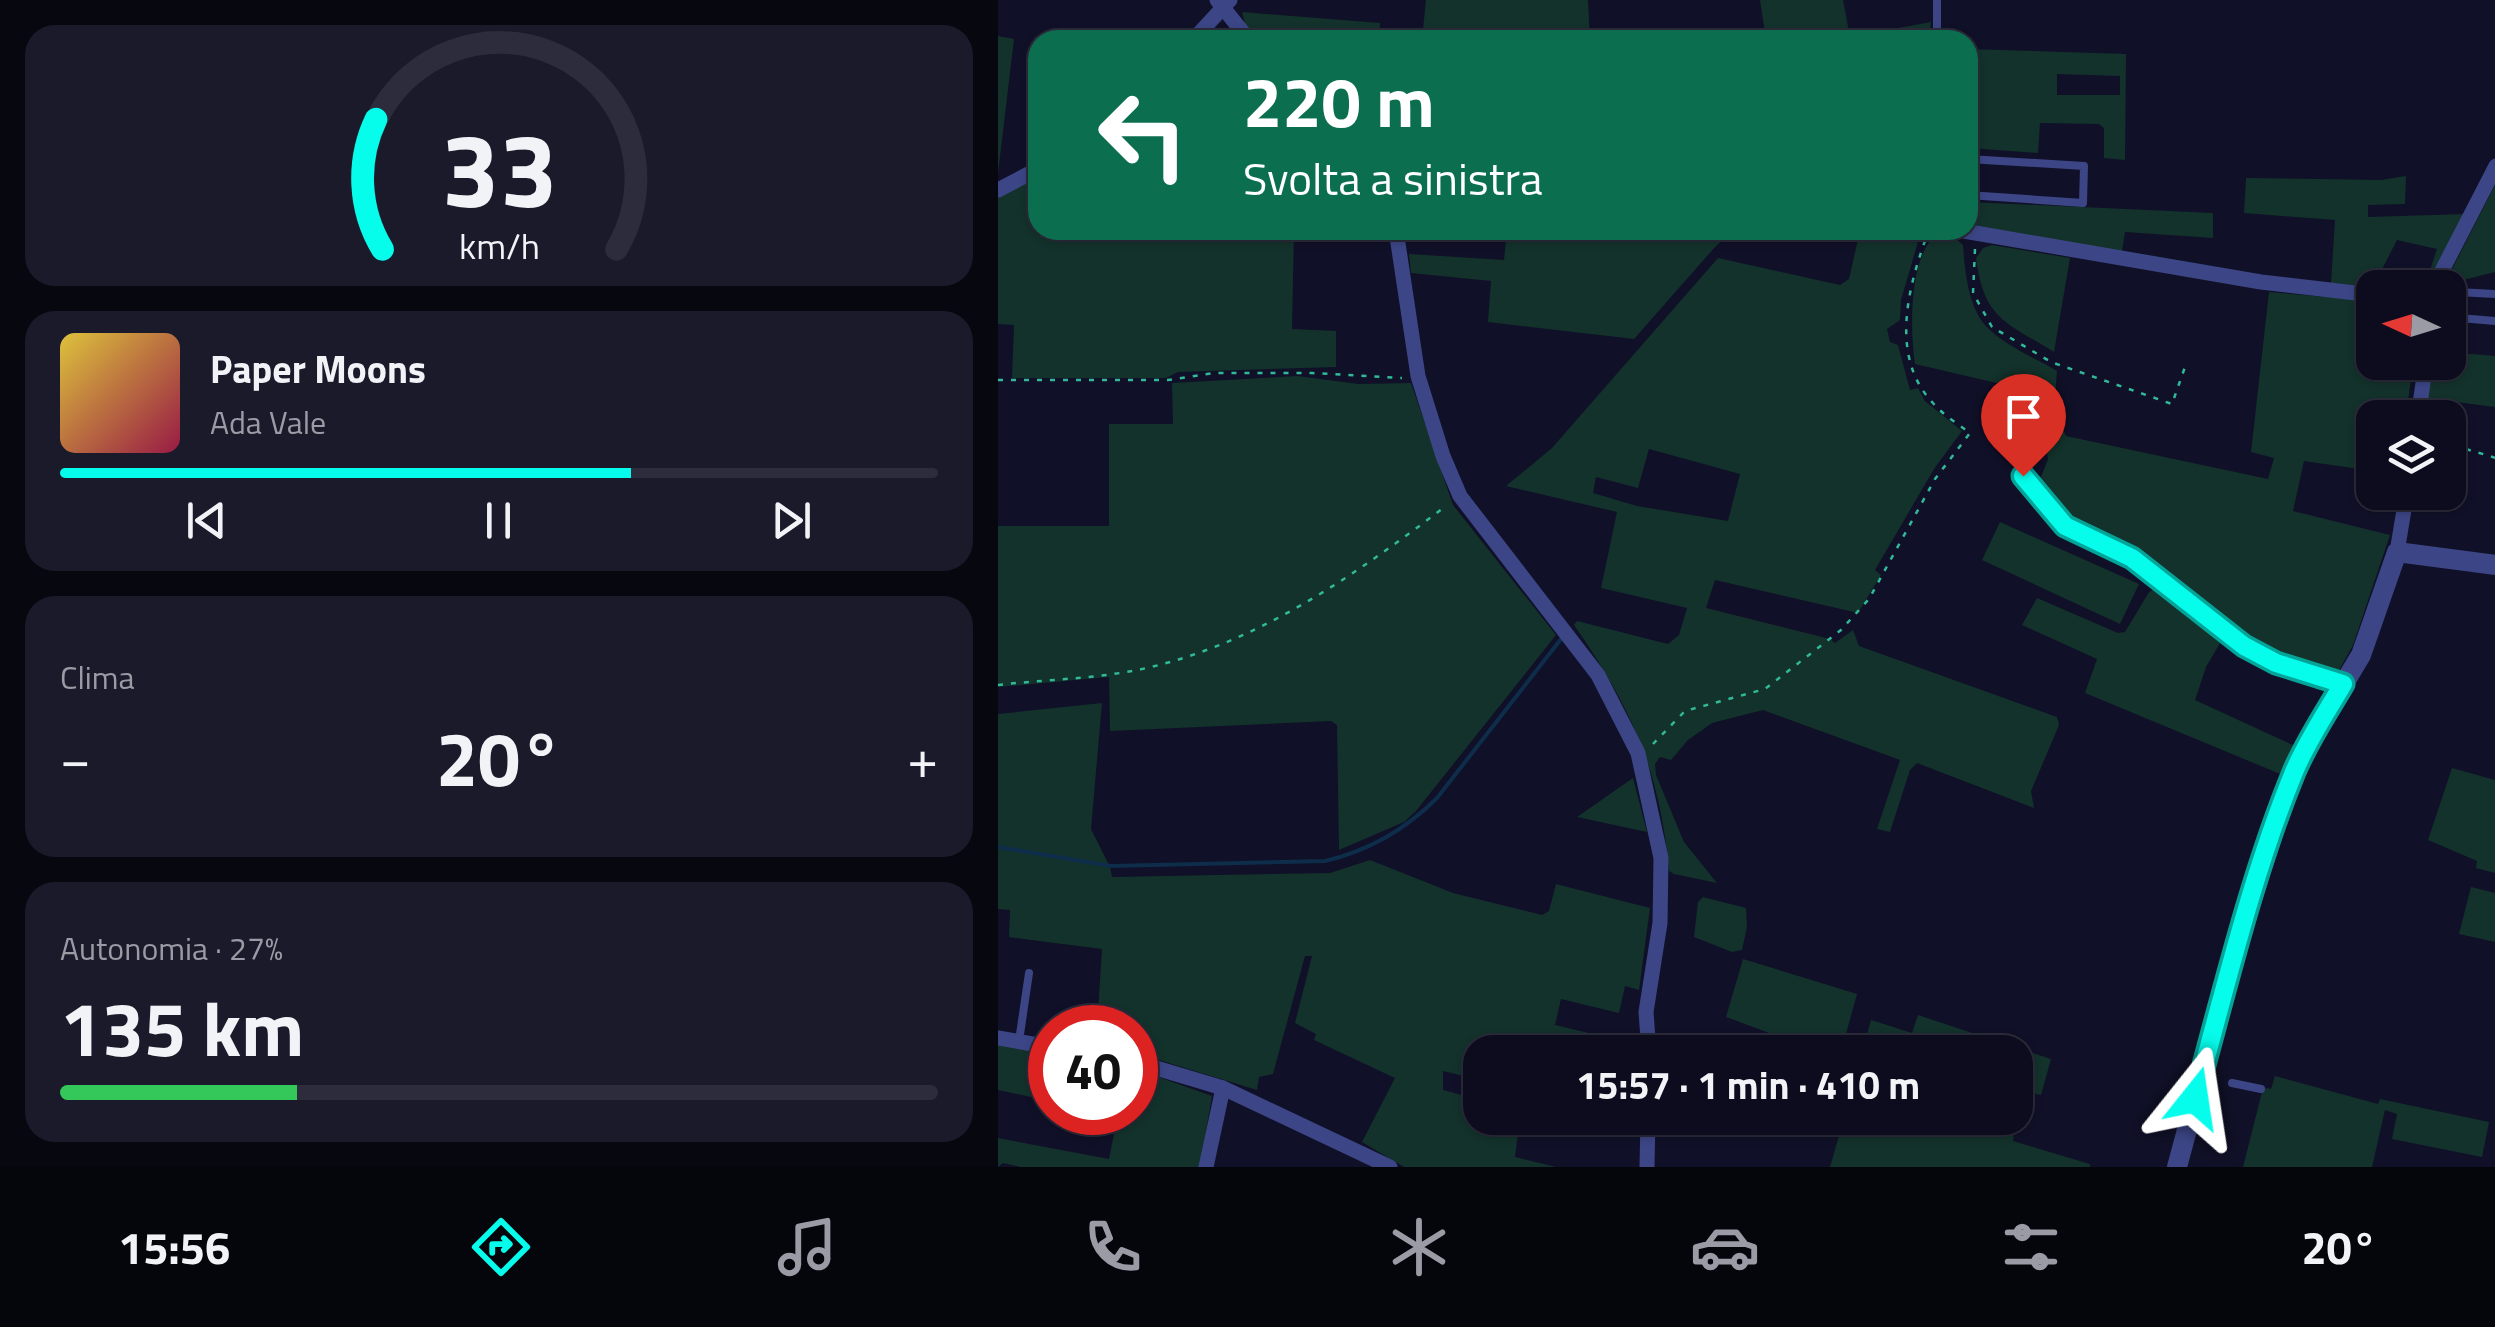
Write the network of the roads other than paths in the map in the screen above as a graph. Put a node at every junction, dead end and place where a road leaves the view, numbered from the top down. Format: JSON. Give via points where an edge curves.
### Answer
{"nodes":[{"id":1,"x":1937,"y":0,"type":"edge"},
{"id":2,"x":1223,"y":2,"type":"edge"},
{"id":3,"x":1200,"y":30,"type":"edge"},
{"id":4,"x":1241,"y":30,"type":"edge"},
{"id":5,"x":1937,"y":30,"type":"edge"},
{"id":6,"x":1978,"y":160,"type":"edge"},
{"id":7,"x":2496,"y":166,"type":"edge"},
{"id":8,"x":1028,"y":174,"type":"edge"},
{"id":9,"x":998,"y":190,"type":"edge"},
{"id":10,"x":1978,"y":196,"type":"edge"},
{"id":11,"x":1978,"y":233,"type":"edge"},
{"id":12,"x":1398,"y":240,"type":"edge"},
{"id":13,"x":2442,"y":270,"type":"edge"},
{"id":14,"x":2356,"y":292,"type":"edge"},
{"id":15,"x":2466,"y":292,"type":"edge"},
{"id":16,"x":2496,"y":294,"type":"edge"},
{"id":17,"x":2466,"y":318,"type":"edge"},
{"id":18,"x":2496,"y":321,"type":"edge"},
{"id":19,"x":2023,"y":476,"type":"dead end"},
{"id":20,"x":2404,"y":510,"type":"edge"},
{"id":21,"x":2396,"y":552,"type":"junction"},
{"id":22,"x":2496,"y":564,"type":"edge"},
{"id":23,"x":2343,"y":684,"type":"junction"},
{"id":24,"x":1029,"y":973,"type":"dead end"},
{"id":25,"x":1648,"y":1035,"type":"edge"},
{"id":26,"x":998,"y":1038,"type":"edge"},
{"id":27,"x":1019,"y":1041,"type":"junction"},
{"id":28,"x":1028,"y":1043,"type":"edge"},
{"id":29,"x":1158,"y":1069,"type":"edge"},
{"id":30,"x":2232,"y":1083,"type":"dead end"},
{"id":31,"x":1223,"y":1088,"type":"junction"},
{"id":32,"x":2260,"y":1089,"type":"dead end"},
{"id":33,"x":1647,"y":1135,"type":"edge"},
{"id":34,"x":1206,"y":1167,"type":"edge"},
{"id":35,"x":1390,"y":1167,"type":"edge"},
{"id":36,"x":1646,"y":1167,"type":"edge"},
{"id":37,"x":2176,"y":1167,"type":"edge"}],
"edges":[{"from":1,"to":5,"type":"lane"},
{"from":2,"to":3,"type":"street"},
{"from":2,"to":4,"type":"street"},
{"from":6,"to":10,"type":"lane","via":[[2084,166],[2083,203]]},
{"from":7,"to":13,"type":"street"},
{"from":8,"to":9,"type":"street"},
{"from":11,"to":14,"type":"street"},
{"from":12,"to":25,"type":"street","via":[[1418,376],[1460,496],[1598,675],[1638,754],[1661,858]]},
{"from":15,"to":16,"type":"lane"},
{"from":17,"to":18,"type":"lane"},
{"from":19,"to":23,"type":"lane","via":[[2065,526],[2132,558],[2244,646]]},
{"from":20,"to":21,"type":"street"},
{"from":21,"to":22,"type":"street"},
{"from":21,"to":23,"type":"street","via":[[2361,654]]},
{"from":23,"to":37,"type":"street","via":[[2287,791]]},
{"from":24,"to":27,"type":"lane"},
{"from":26,"to":27,"type":"street"},
{"from":27,"to":28,"type":"street"},
{"from":29,"to":31,"type":"street"},
{"from":30,"to":32,"type":"lane"},
{"from":31,"to":34,"type":"street"},
{"from":31,"to":35,"type":"street"},
{"from":33,"to":36,"type":"street"}]}
